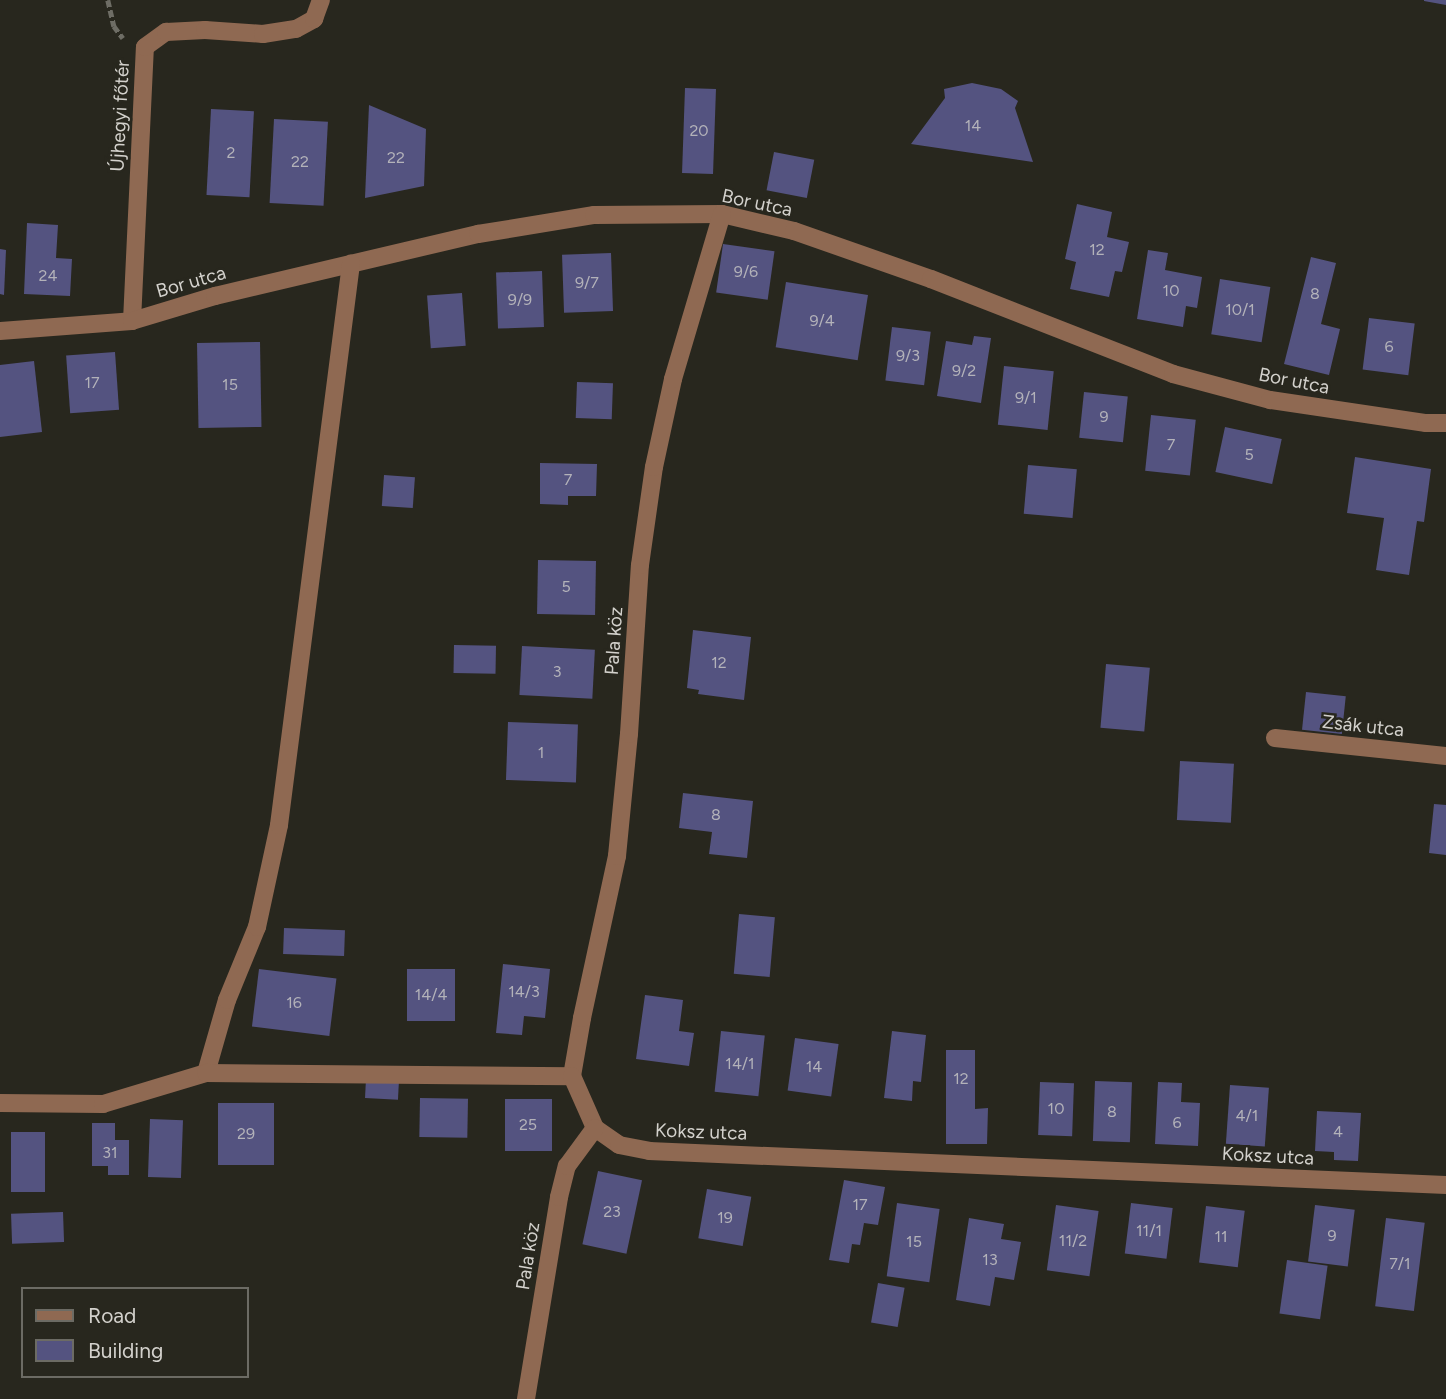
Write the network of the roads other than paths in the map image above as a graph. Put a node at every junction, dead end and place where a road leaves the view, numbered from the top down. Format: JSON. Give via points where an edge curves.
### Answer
{"nodes":[{"id":1,"x":321,"y":0,"type":"edge"},
{"id":2,"x":722,"y":214,"type":"junction"},
{"id":3,"x":351,"y":264,"type":"junction"},
{"id":4,"x":132,"y":321,"type":"junction"},
{"id":5,"x":0,"y":331,"type":"edge"},
{"id":6,"x":1446,"y":423,"type":"edge"},
{"id":7,"x":1275,"y":737,"type":"dead end"},
{"id":8,"x":1446,"y":756,"type":"edge"},
{"id":9,"x":206,"y":1073,"type":"junction"},
{"id":10,"x":572,"y":1076,"type":"junction"},
{"id":11,"x":0,"y":1103,"type":"edge"},
{"id":12,"x":595,"y":1128,"type":"junction"},
{"id":13,"x":1446,"y":1185,"type":"edge"},
{"id":14,"x":526,"y":1399,"type":"edge"}],
"edges":[{"from":1,"to":4,"type":"street","name":"Újhegyi főtér","via":[[314,19],[296,29],[263,34],[166,33],[145,47]]},
{"from":2,"to":3,"type":"street","name":"Bor utca","via":[[594,215],[478,234]]},
{"from":2,"to":6,"type":"street","name":"Bor utca","via":[[793,231],[931,279],[1173,374],[1270,400]]},
{"from":2,"to":10,"type":"street","name":"Pala köz","via":[[673,379],[654,467],[640,565],[617,856]]},
{"from":3,"to":4,"type":"street","name":"Bor utca"},
{"from":3,"to":9,"type":"street","via":[[279,825],[257,927],[226,1000]]},
{"from":4,"to":5,"type":"street","name":"Bor utca"},
{"from":7,"to":8,"type":"street","name":"Zsák utca"},
{"from":9,"to":10,"type":"street"},
{"from":9,"to":11,"type":"street","via":[[103,1104]]},
{"from":10,"to":12,"type":"street"},
{"from":12,"to":13,"type":"street","name":"Koksz utca","via":[[619,1145],[649,1151]]},
{"from":12,"to":14,"type":"street","name":"Pala köz","via":[[567,1166],[558,1197]]}]}
